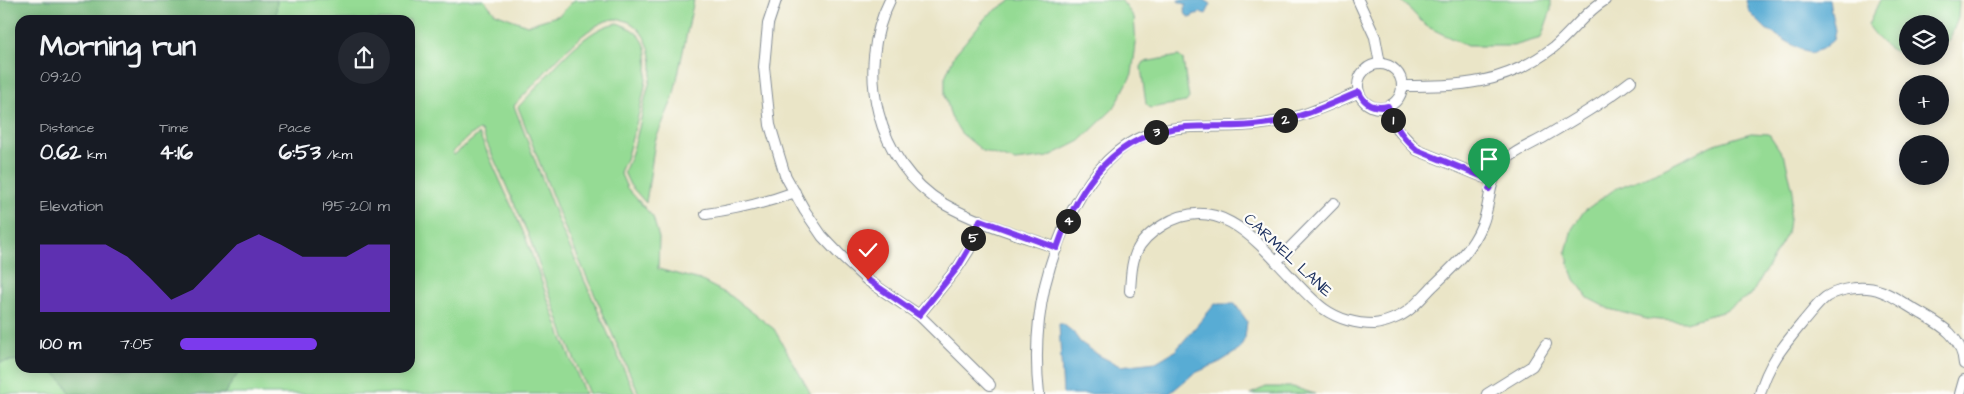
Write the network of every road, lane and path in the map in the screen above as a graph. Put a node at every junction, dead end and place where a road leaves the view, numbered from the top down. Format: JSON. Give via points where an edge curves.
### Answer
{"nodes":[{"id":1,"x":776,"y":0,"type":"edge"},
{"id":2,"x":890,"y":0,"type":"edge"},
{"id":3,"x":1358,"y":0,"type":"edge"},
{"id":4,"x":1605,"y":0,"type":"edge"},
{"id":5,"x":1380,"y":64,"type":"junction"},
{"id":6,"x":1631,"y":81,"type":"dead end"},
{"id":7,"x":1402,"y":86,"type":"junction"},
{"id":8,"x":1359,"y":92,"type":"junction"},
{"id":9,"x":1388,"y":106,"type":"junction"},
{"id":10,"x":1493,"y":181,"type":"junction"},
{"id":11,"x":795,"y":192,"type":"junction"},
{"id":12,"x":1334,"y":203,"type":"dead end"},
{"id":13,"x":706,"y":214,"type":"dead end"},
{"id":14,"x":980,"y":220,"type":"junction"},
{"id":15,"x":1057,"y":248,"type":"junction"},
{"id":16,"x":1276,"y":262,"type":"junction"},
{"id":17,"x":1130,"y":291,"type":"dead end"},
{"id":18,"x":919,"y":315,"type":"junction"},
{"id":19,"x":1546,"y":344,"type":"dead end"},
{"id":20,"x":1964,"y":364,"type":"edge"},
{"id":21,"x":1964,"y":380,"type":"edge"},
{"id":22,"x":990,"y":384,"type":"dead end"},
{"id":23,"x":1039,"y":394,"type":"edge"},
{"id":24,"x":1486,"y":394,"type":"edge"},
{"id":25,"x":1760,"y":394,"type":"edge"},
{"id":26,"x":1960,"y":394,"type":"edge"}],
"edges":[{"from":1,"to":11,"type":"street","via":[[768,24],[764,67],[766,97],[777,150]]},
{"from":2,"to":14,"type":"street","via":[[875,39],[872,71],[881,124],[903,164],[925,188],[944,204]]},
{"from":3,"to":5,"type":"street","via":[[1375,37]]},
{"from":4,"to":7,"type":"street","via":[[1555,46],[1535,60],[1496,78],[1468,84]]},
{"from":5,"to":7,"type":"street","via":[[1397,72]]},
{"from":5,"to":8,"type":"street","via":[[1372,65],[1361,75]]},
{"from":6,"to":10,"type":"street","name":"CARMEL LANE","via":[[1605,102],[1521,149],[1506,160]]},
{"from":7,"to":9,"type":"street","via":[[1400,96]]},
{"from":8,"to":9,"type":"street","via":[[1362,99],[1373,106]]},
{"from":8,"to":15,"type":"street","via":[[1296,118],[1261,125],[1186,127],[1139,138],[1111,156],[1093,178],[1076,205]]},
{"from":9,"to":10,"type":"street","via":[[1397,129],[1417,150]]},
{"from":10,"to":16,"type":"street","name":"CARMEL LANE","via":[[1477,237],[1462,257],[1408,311],[1393,318],[1376,324],[1346,320],[1324,309]]},
{"from":11,"to":13,"type":"street","via":[[748,208]]},
{"from":11,"to":18,"type":"street","via":[[822,236],[842,257],[868,280]]},
{"from":12,"to":16,"type":"street"},
{"from":14,"to":15,"type":"street"},
{"from":14,"to":18,"type":"street","via":[[958,267]]},
{"from":15,"to":23,"type":"street","via":[[1045,284],[1039,318],[1036,355]]},
{"from":16,"to":17,"type":"street","name":"CARMEL LANE","via":[[1240,227],[1212,214],[1196,214],[1176,218],[1147,236],[1136,249],[1131,265]]},
{"from":18,"to":22,"type":"street"},
{"from":19,"to":24,"type":"street","via":[[1532,366]]},
{"from":20,"to":25,"type":"street","via":[[1959,344],[1944,327],[1880,290],[1842,290],[1818,304],[1778,352]]},
{"from":21,"to":26,"type":"street"}]}
